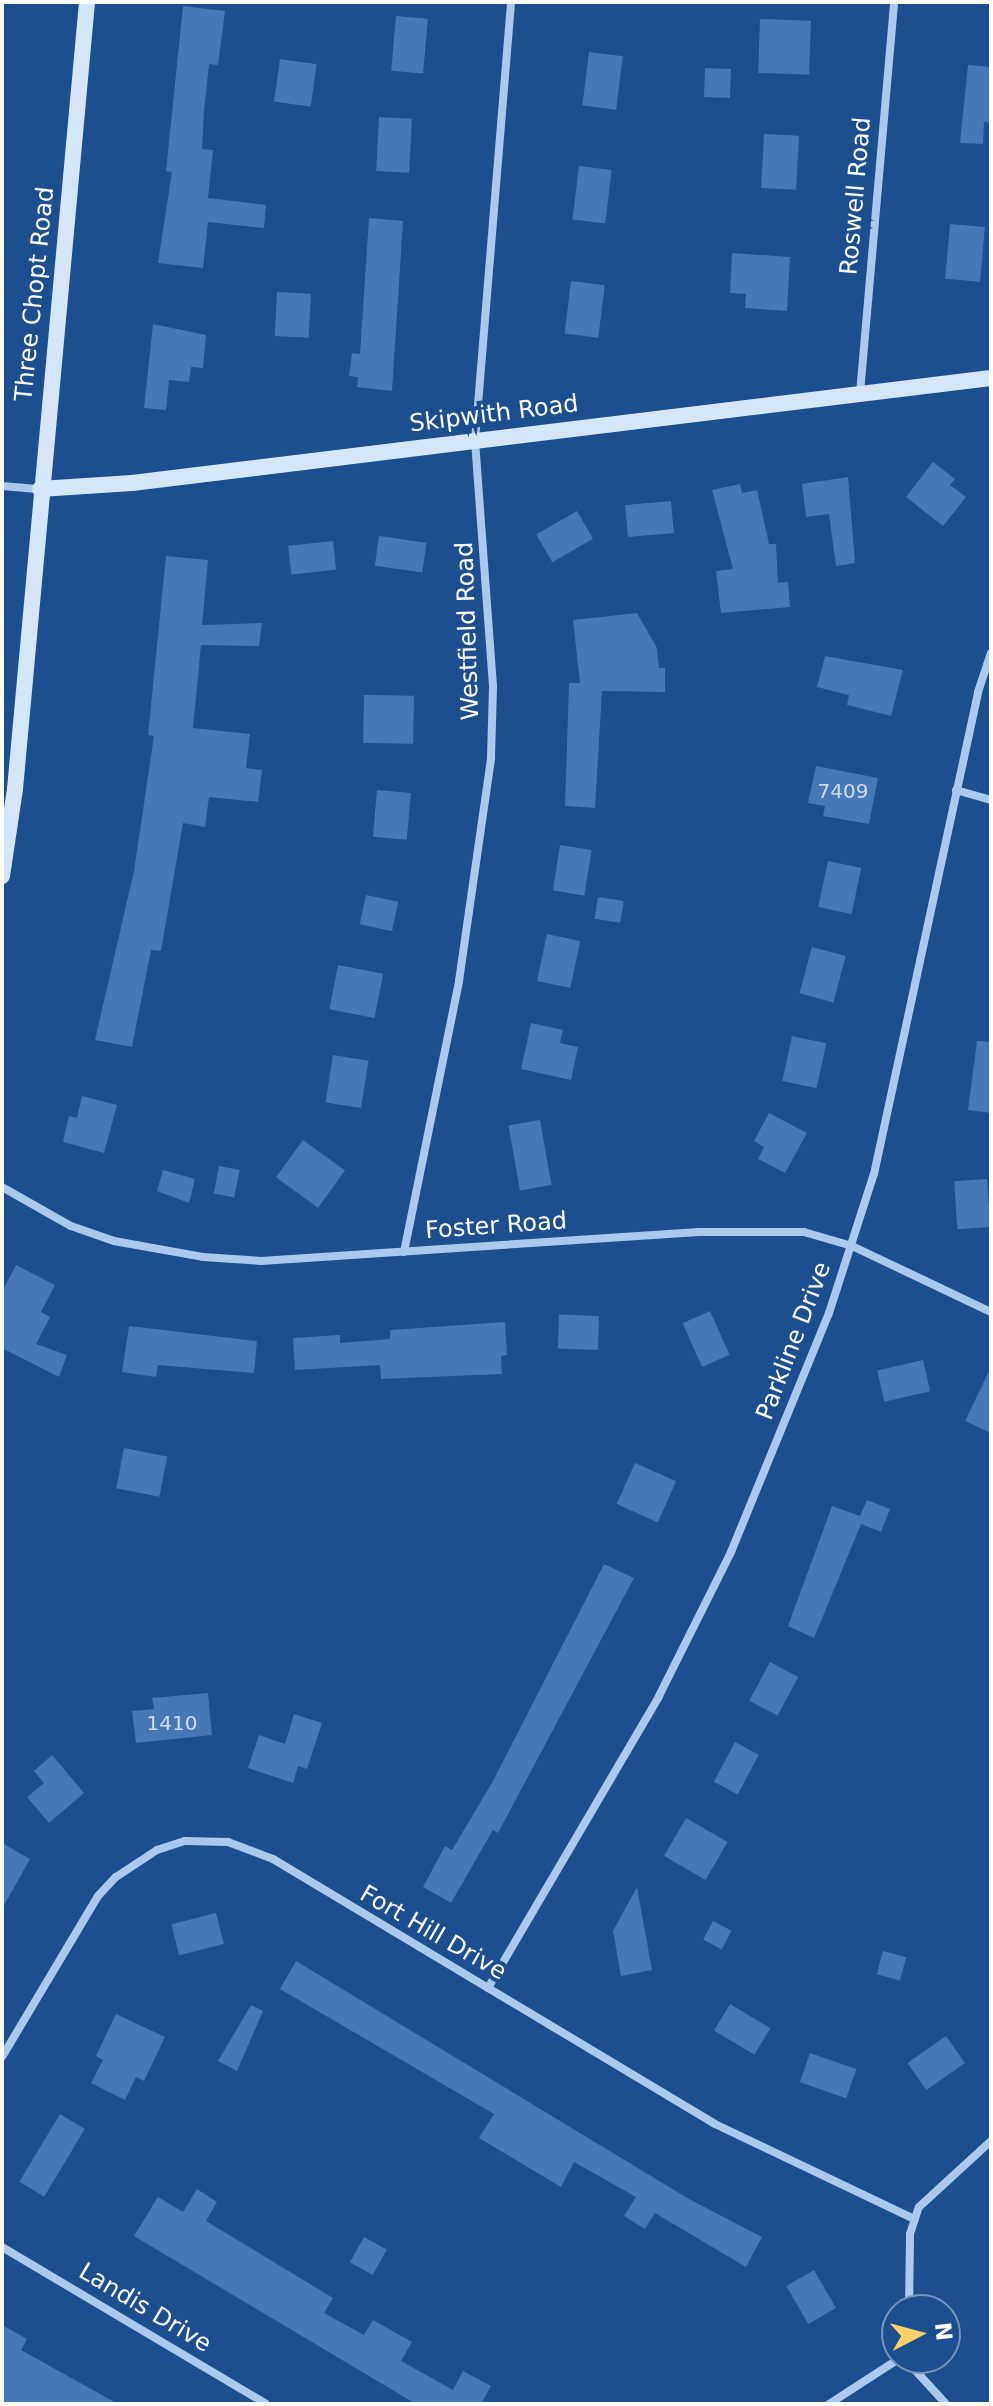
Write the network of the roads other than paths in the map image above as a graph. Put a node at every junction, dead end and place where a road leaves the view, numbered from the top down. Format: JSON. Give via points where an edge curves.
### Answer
{"nodes":[{"id":1,"x":87,"y":2,"type":"edge"},
{"id":2,"x":511,"y":2,"type":"edge"},
{"id":3,"x":894,"y":2,"type":"edge"},
{"id":4,"x":991,"y":378,"type":"edge"},
{"id":5,"x":860,"y":394,"type":"junction"},
{"id":6,"x":475,"y":441,"type":"junction"},
{"id":7,"x":2,"y":486,"type":"edge"},
{"id":8,"x":40,"y":489,"type":"junction"},
{"id":9,"x":991,"y":653,"type":"edge"},
{"id":10,"x":956,"y":790,"type":"junction"},
{"id":11,"x":991,"y":800,"type":"edge"},
{"id":12,"x":2,"y":876,"type":"edge"},
{"id":13,"x":2,"y":1187,"type":"edge"},
{"id":14,"x":852,"y":1246,"type":"junction"},
{"id":15,"x":404,"y":1252,"type":"junction"},
{"id":16,"x":991,"y":1312,"type":"edge"},
{"id":17,"x":488,"y":1988,"type":"junction"},
{"id":18,"x":2,"y":2057,"type":"edge"},
{"id":19,"x":991,"y":2141,"type":"edge"},
{"id":20,"x":914,"y":2219,"type":"junction"},
{"id":21,"x":2,"y":2247,"type":"edge"},
{"id":22,"x":910,"y":2294,"type":"edge"},
{"id":23,"x":881,"y":2371,"type":"edge"},
{"id":24,"x":917,"y":2374,"type":"edge"},
{"id":25,"x":266,"y":2404,"type":"edge"},
{"id":26,"x":829,"y":2404,"type":"edge"},
{"id":27,"x":946,"y":2404,"type":"edge"}],
"edges":[{"from":1,"to":8,"type":"main road","name":"Three Chopt Road"},
{"from":2,"to":6,"type":"street","name":"Westfield Road"},
{"from":3,"to":5,"type":"street","name":"Roswell Road"},
{"from":4,"to":5,"type":"main road","name":"Skipwith Road"},
{"from":5,"to":6,"type":"main road","name":"Skipwith Road"},
{"from":6,"to":8,"type":"main road","name":"Skipwith Road"},
{"from":6,"to":15,"type":"street","name":"Westfield Road","via":[[493,671],[491,758],[459,981]]},
{"from":7,"to":8,"type":"street","name":"Skipwith Road"},
{"from":8,"to":12,"type":"main road","name":"Three Chopt Road","via":[[17,774]]},
{"from":9,"to":10,"type":"street","name":"Parkline Drive"},
{"from":10,"to":11,"type":"street"},
{"from":10,"to":14,"type":"street","name":"Parkline Drive","via":[[878,1159]]},
{"from":13,"to":15,"type":"street","name":"Foster Road","via":[[71,1226],[114,1241],[203,1257],[292,1261]]},
{"from":14,"to":15,"type":"street","name":"Foster Road","via":[[804,1232],[699,1232]]},
{"from":14,"to":16,"type":"street","name":"Foster Road"},
{"from":14,"to":17,"type":"street","name":"Parkline Drive","via":[[731,1552],[659,1696]]},
{"from":17,"to":18,"type":"street","name":"Fort Hill Drive","via":[[273,1859],[228,1842],[185,1841],[135,1862],[98,1896]]},
{"from":17,"to":20,"type":"street","name":"Fort Hill Drive","via":[[715,2124]]},
{"from":19,"to":20,"type":"street","via":[[929,2193]]},
{"from":20,"to":22,"type":"street"},
{"from":21,"to":25,"type":"street","name":"Landis Drive"},
{"from":23,"to":26,"type":"street"},
{"from":24,"to":27,"type":"street"}]}
